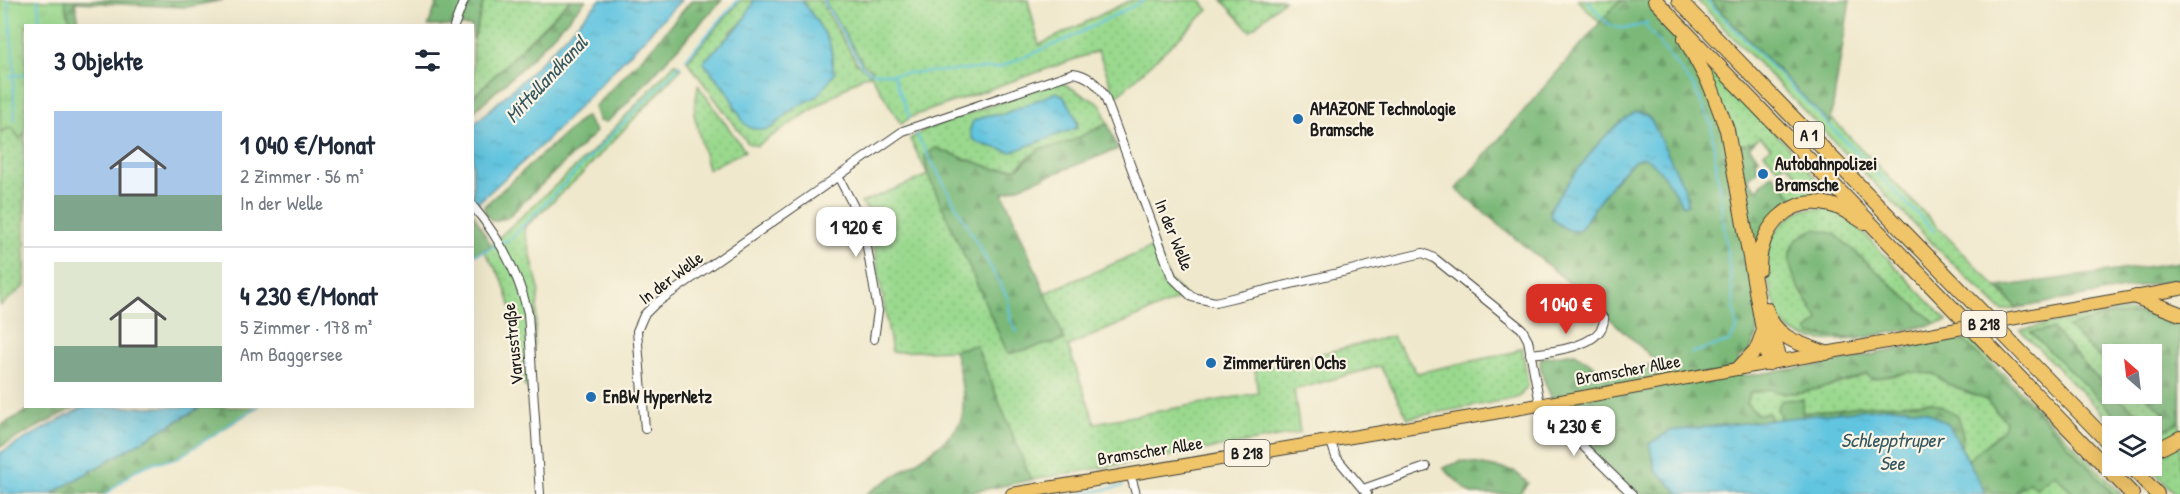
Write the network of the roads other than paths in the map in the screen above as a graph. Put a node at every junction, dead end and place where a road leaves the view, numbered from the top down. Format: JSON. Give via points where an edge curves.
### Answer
{"nodes":[{"id":1,"x":464,"y":0,"type":"edge"},
{"id":2,"x":1654,"y":0,"type":"edge"},
{"id":3,"x":1679,"y":0,"type":"edge"},
{"id":4,"x":1677,"y":23,"type":"junction"},
{"id":5,"x":455,"y":24,"type":"edge"},
{"id":6,"x":839,"y":178,"type":"junction"},
{"id":7,"x":474,"y":207,"type":"edge"},
{"id":8,"x":1878,"y":230,"type":"junction"},
{"id":9,"x":2180,"y":289,"type":"edge"},
{"id":10,"x":2136,"y":297,"type":"junction"},
{"id":11,"x":1593,"y":306,"type":"dead end"},
{"id":12,"x":2180,"y":314,"type":"edge"},
{"id":13,"x":1766,"y":326,"type":"junction"},
{"id":14,"x":874,"y":339,"type":"dead end"},
{"id":15,"x":1826,"y":353,"type":"junction"},
{"id":16,"x":1530,"y":354,"type":"junction"},
{"id":17,"x":1774,"y":361,"type":"junction"},
{"id":18,"x":1739,"y":368,"type":"junction"},
{"id":19,"x":1543,"y":403,"type":"junction"},
{"id":20,"x":2093,"y":427,"type":"junction"},
{"id":21,"x":645,"y":429,"type":"dead end"},
{"id":22,"x":2102,"y":430,"type":"edge"},
{"id":23,"x":2102,"y":436,"type":"edge"},
{"id":24,"x":2180,"y":438,"type":"edge"},
{"id":25,"x":1330,"y":439,"type":"junction"},
{"id":26,"x":2162,"y":447,"type":"edge"},
{"id":27,"x":1426,"y":466,"type":"dead end"},
{"id":28,"x":1130,"y":472,"type":"junction"},
{"id":29,"x":2140,"y":476,"type":"edge"},
{"id":30,"x":1365,"y":492,"type":"edge"},
{"id":31,"x":540,"y":494,"type":"edge"},
{"id":32,"x":1012,"y":494,"type":"edge"},
{"id":33,"x":1136,"y":494,"type":"edge"},
{"id":34,"x":1632,"y":494,"type":"edge"},
{"id":35,"x":2132,"y":494,"type":"edge"},
{"id":36,"x":2157,"y":494,"type":"edge"}],
"edges":[{"from":1,"to":5,"type":"street"},
{"from":2,"to":4,"type":"highway","number":"A 1"},
{"from":3,"to":20,"type":"highway","number":"A 1"},
{"from":4,"to":8,"type":"highway","number":"A 1"},
{"from":4,"to":13,"type":"highway","via":[[1723,114]]},
{"from":6,"to":14,"type":"street","via":[[863,224],[878,311]]},
{"from":6,"to":16,"type":"street","name":"In der Welle","via":[[903,131],[1073,73],[1081,74],[1099,86],[1105,97],[1172,277],[1192,297],[1215,302],[1423,253],[1522,329]]},
{"from":6,"to":21,"type":"street","name":"In der Welle","via":[[644,315],[638,331]]},
{"from":7,"to":31,"type":"street","name":"Varusstraße","via":[[504,248],[528,313]]},
{"from":8,"to":13,"type":"highway","via":[[1826,204],[1805,204],[1779,217],[1768,229],[1760,255]]},
{"from":8,"to":35,"type":"highway","number":"A 1"},
{"from":9,"to":10,"type":"main road","name":"Bramscher Allee","number":"B 218"},
{"from":10,"to":12,"type":"highway"},
{"from":10,"to":15,"type":"main road","name":"Bramscher Allee","number":"B 218","bridge":true},
{"from":11,"to":16,"type":"street","via":[[1604,319],[1598,333],[1571,348]]},
{"from":13,"to":15,"type":"highway"},
{"from":13,"to":17,"type":"highway"},
{"from":13,"to":18,"type":"highway","via":[[1757,349]]},
{"from":15,"to":17,"type":"main road","name":"Bramscher Allee","number":"B 218"},
{"from":16,"to":19,"type":"street","name":"In der Welle"},
{"from":17,"to":18,"type":"main road","name":"Bramscher Allee","number":"B 218"},
{"from":18,"to":19,"type":"main road","name":"Bramscher Allee","number":"B 218"},
{"from":19,"to":25,"type":"main road","name":"Bramscher Allee","number":"B 218"},
{"from":19,"to":34,"type":"street","name":"In der Welle","via":[[1561,426]]},
{"from":20,"to":22,"type":"highway"},
{"from":20,"to":23,"type":"highway","number":"A 1"},
{"from":24,"to":26,"type":"highway"},
{"from":25,"to":28,"type":"main road","name":"Bramscher Allee","number":"B 218"},
{"from":25,"to":30,"type":"street","via":[[1335,457]]},
{"from":27,"to":30,"type":"street"},
{"from":28,"to":32,"type":"main road","name":"Bramscher Allee","number":"B 218"},
{"from":28,"to":33,"type":"street"},
{"from":29,"to":36,"type":"highway"}]}
